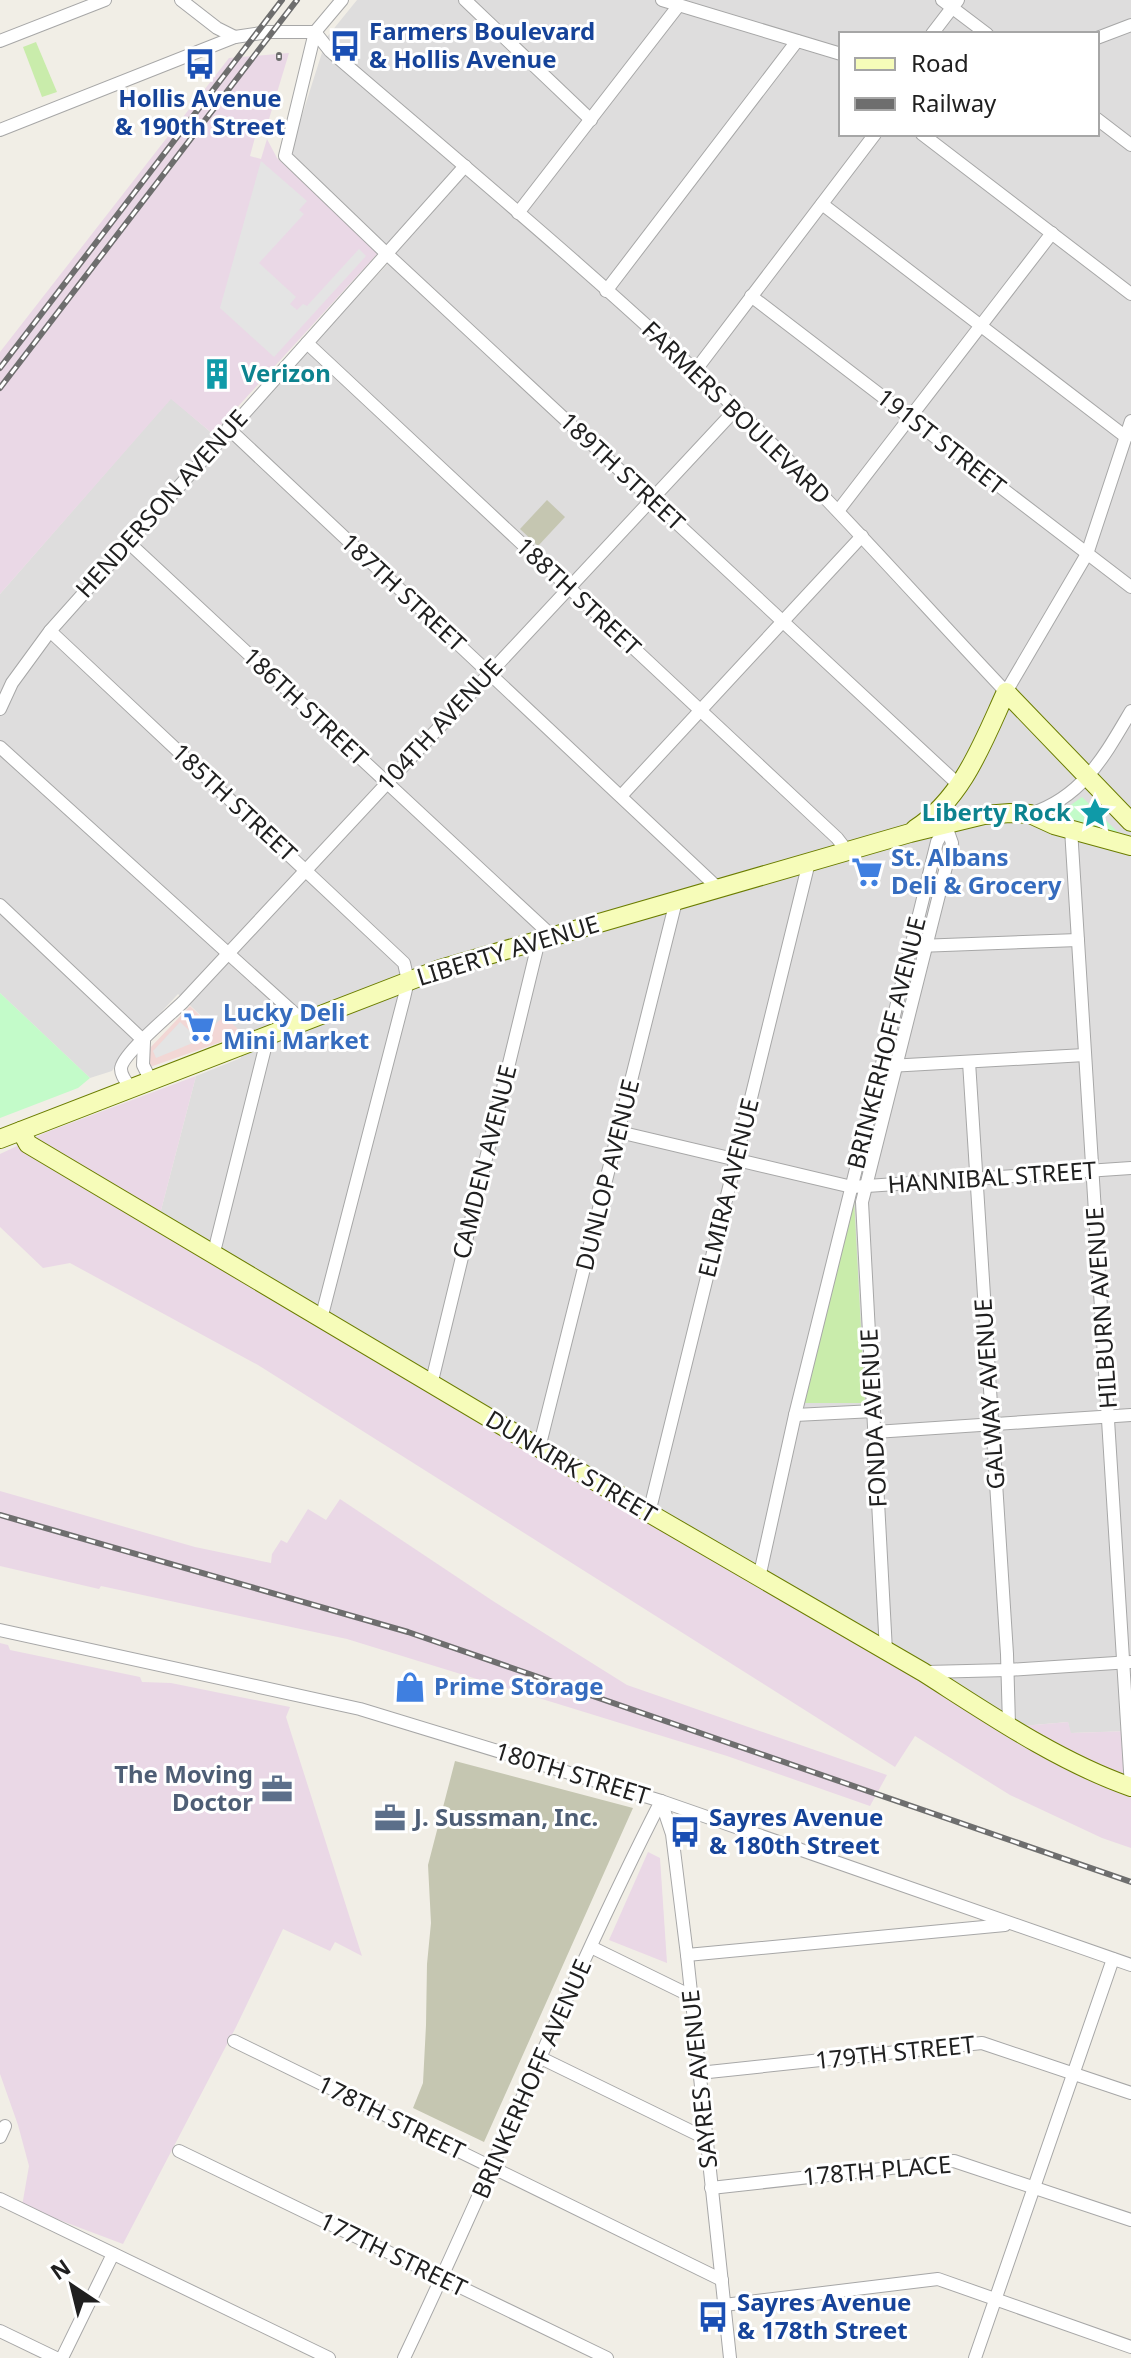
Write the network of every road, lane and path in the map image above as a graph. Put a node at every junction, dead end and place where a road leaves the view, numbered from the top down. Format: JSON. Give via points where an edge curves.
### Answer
{"nodes":[{"id":1,"x":105,"y":0,"type":"edge"},
{"id":2,"x":181,"y":0,"type":"edge"},
{"id":3,"x":342,"y":0,"type":"edge"},
{"id":4,"x":465,"y":0,"type":"edge"},
{"id":5,"x":662,"y":0,"type":"edge"},
{"id":6,"x":951,"y":3,"type":"edge"},
{"id":7,"x":679,"y":5,"type":"junction"},
{"id":8,"x":1131,"y":25,"type":"edge"},
{"id":9,"x":315,"y":32,"type":"junction"},
{"id":10,"x":933,"y":32,"type":"edge"},
{"id":11,"x":985,"y":32,"type":"edge"},
{"id":12,"x":235,"y":37,"type":"junction"},
{"id":13,"x":1099,"y":37,"type":"edge"},
{"id":14,"x":0,"y":41,"type":"edge"},
{"id":15,"x":797,"y":41,"type":"junction"},
{"id":16,"x":839,"y":53,"type":"edge"},
{"id":17,"x":591,"y":120,"type":"junction"},
{"id":18,"x":1099,"y":121,"type":"edge"},
{"id":19,"x":0,"y":130,"type":"edge"},
{"id":20,"x":873,"y":136,"type":"edge"},
{"id":21,"x":925,"y":136,"type":"edge"},
{"id":22,"x":1131,"y":145,"type":"edge"},
{"id":23,"x":465,"y":166,"type":"junction"},
{"id":24,"x":822,"y":204,"type":"junction"},
{"id":25,"x":518,"y":213,"type":"junction"},
{"id":26,"x":1052,"y":233,"type":"junction"},
{"id":27,"x":388,"y":255,"type":"junction"},
{"id":28,"x":606,"y":291,"type":"junction"},
{"id":29,"x":1131,"y":294,"type":"edge"},
{"id":30,"x":751,"y":296,"type":"junction"},
{"id":31,"x":981,"y":325,"type":"junction"},
{"id":32,"x":307,"y":343,"type":"junction"},
{"id":33,"x":695,"y":371,"type":"junction"},
{"id":34,"x":736,"y":409,"type":"junction"},
{"id":35,"x":910,"y":418,"type":"junction"},
{"id":36,"x":1131,"y":421,"type":"edge"},
{"id":37,"x":228,"y":428,"type":"junction"},
{"id":38,"x":1126,"y":437,"type":"junction"},
{"id":39,"x":651,"y":499,"type":"junction"},
{"id":40,"x":838,"y":511,"type":"junction"},
{"id":41,"x":862,"y":536,"type":"junction"},
{"id":42,"x":128,"y":542,"type":"junction"},
{"id":43,"x":1087,"y":554,"type":"junction"},
{"id":44,"x":1131,"y":587,"type":"edge"},
{"id":45,"x":568,"y":588,"type":"junction"},
{"id":46,"x":782,"y":622,"type":"junction"},
{"id":47,"x":50,"y":631,"type":"junction"},
{"id":48,"x":489,"y":673,"type":"junction"},
{"id":49,"x":1006,"y":692,"type":"junction"},
{"id":50,"x":0,"y":709,"type":"edge"},
{"id":51,"x":700,"y":711,"type":"junction"},
{"id":52,"x":1131,"y":711,"type":"edge"},
{"id":53,"x":0,"y":747,"type":"edge"},
{"id":54,"x":1088,"y":777,"type":"junction"},
{"id":55,"x":387,"y":783,"type":"junction"},
{"id":56,"x":960,"y":786,"type":"junction"},
{"id":57,"x":621,"y":796,"type":"junction"},
{"id":58,"x":1030,"y":814,"type":"junction"},
{"id":59,"x":1131,"y":822,"type":"edge"},
{"id":60,"x":946,"y":826,"type":"junction"},
{"id":61,"x":1071,"y":829,"type":"junction"},
{"id":62,"x":910,"y":833,"type":"junction"},
{"id":63,"x":1131,"y":846,"type":"edge"},
{"id":64,"x":847,"y":851,"type":"junction"},
{"id":65,"x":809,"y":862,"type":"junction"},
{"id":66,"x":305,"y":870,"type":"junction"},
{"id":67,"x":718,"y":888,"type":"junction"},
{"id":68,"x":676,"y":901,"type":"junction"},
{"id":69,"x":0,"y":905,"type":"edge"},
{"id":70,"x":546,"y":938,"type":"junction"},
{"id":71,"x":1078,"y":940,"type":"junction"},
{"id":72,"x":911,"y":946,"type":"junction"},
{"id":73,"x":926,"y":947,"type":"junction"},
{"id":74,"x":226,"y":954,"type":"junction"},
{"id":75,"x":408,"y":981,"type":"junction"},
{"id":76,"x":304,"y":1022,"type":"junction"},
{"id":77,"x":268,"y":1036,"type":"junction"},
{"id":78,"x":144,"y":1041,"type":"junction"},
{"id":79,"x":1085,"y":1055,"type":"junction"},
{"id":80,"x":969,"y":1062,"type":"junction"},
{"id":81,"x":881,"y":1066,"type":"junction"},
{"id":82,"x":896,"y":1067,"type":"junction"},
{"id":83,"x":150,"y":1079,"type":"junction"},
{"id":84,"x":130,"y":1087,"type":"junction"},
{"id":85,"x":21,"y":1131,"type":"junction"},
{"id":86,"x":619,"y":1132,"type":"junction"},
{"id":87,"x":0,"y":1139,"type":"edge"},
{"id":88,"x":736,"y":1160,"type":"junction"},
{"id":89,"x":1131,"y":1168,"type":"edge"},
{"id":90,"x":1093,"y":1171,"type":"junction"},
{"id":91,"x":977,"y":1178,"type":"junction"},
{"id":92,"x":866,"y":1186,"type":"junction"},
{"id":93,"x":852,"y":1187,"type":"junction"},
{"id":94,"x":213,"y":1256,"type":"junction"},
{"id":95,"x":321,"y":1319,"type":"junction"},
{"id":96,"x":431,"y":1385,"type":"junction"},
{"id":97,"x":874,"y":1411,"type":"junction"},
{"id":98,"x":795,"y":1415,"type":"junction"},
{"id":99,"x":1131,"y":1415,"type":"edge"},
{"id":100,"x":1109,"y":1417,"type":"junction"},
{"id":101,"x":992,"y":1424,"type":"junction"},
{"id":102,"x":875,"y":1432,"type":"junction"},
{"id":103,"x":539,"y":1448,"type":"junction"},
{"id":104,"x":649,"y":1513,"type":"junction"},
{"id":105,"x":759,"y":1578,"type":"junction"},
{"id":106,"x":0,"y":1630,"type":"edge"},
{"id":107,"x":886,"y":1651,"type":"junction"},
{"id":108,"x":1127,"y":1662,"type":"edge"},
{"id":109,"x":1008,"y":1670,"type":"junction"},
{"id":110,"x":923,"y":1672,"type":"junction"},
{"id":111,"x":972,"y":1672,"type":"junction"},
{"id":112,"x":950,"y":1690,"type":"junction"},
{"id":113,"x":1009,"y":1725,"type":"junction"},
{"id":114,"x":1131,"y":1787,"type":"edge"},
{"id":115,"x":661,"y":1801,"type":"junction"},
{"id":116,"x":1012,"y":1924,"type":"junction"},
{"id":117,"x":591,"y":1947,"type":"junction"},
{"id":118,"x":687,"y":1955,"type":"junction"},
{"id":119,"x":1113,"y":1959,"type":"junction"},
{"id":120,"x":1131,"y":1965,"type":"edge"},
{"id":121,"x":691,"y":1996,"type":"junction"},
{"id":122,"x":234,"y":2041,"type":"dead end"},
{"id":123,"x":541,"y":2058,"type":"junction"},
{"id":124,"x":699,"y":2073,"type":"junction"},
{"id":125,"x":1075,"y":2073,"type":"junction"},
{"id":126,"x":1131,"y":2093,"type":"edge"},
{"id":127,"x":707,"y":2139,"type":"junction"},
{"id":128,"x":179,"y":2151,"type":"dead end"},
{"id":129,"x":493,"y":2168,"type":"junction"},
{"id":130,"x":1034,"y":2186,"type":"junction"},
{"id":131,"x":711,"y":2188,"type":"junction"},
{"id":132,"x":0,"y":2199,"type":"edge"},
{"id":133,"x":1131,"y":2220,"type":"edge"},
{"id":134,"x":113,"y":2254,"type":"junction"},
{"id":135,"x":442,"y":2278,"type":"junction"},
{"id":136,"x":722,"y":2280,"type":"junction"},
{"id":137,"x":995,"y":2301,"type":"junction"},
{"id":138,"x":724,"y":2305,"type":"junction"},
{"id":139,"x":0,"y":2331,"type":"edge"},
{"id":140,"x":1131,"y":2347,"type":"edge"},
{"id":141,"x":59,"y":2358,"type":"edge"},
{"id":142,"x":329,"y":2358,"type":"edge"},
{"id":143,"x":404,"y":2358,"type":"edge"},
{"id":144,"x":607,"y":2358,"type":"edge"},
{"id":145,"x":730,"y":2358,"type":"edge"},
{"id":146,"x":975,"y":2358,"type":"edge"}],
"edges":[{"from":1,"to":14,"type":"street"},
{"from":2,"to":12,"type":"street"},
{"from":3,"to":9,"type":"street"},
{"from":4,"to":17,"type":"street"},
{"from":5,"to":7,"type":"street"},
{"from":6,"to":10,"type":"street"},
{"from":6,"to":11,"type":"street"},
{"from":7,"to":15,"type":"street"},
{"from":7,"to":17,"type":"street"},
{"from":8,"to":13,"type":"street"},
{"from":9,"to":12,"type":"street"},
{"from":9,"to":23,"type":"street","name":"FARMERS BOULEVARD","via":[[330,51]]},
{"from":9,"to":27,"type":"street","name":"189TH STREET","via":[[285,156]]},
{"from":12,"to":19,"type":"street"},
{"from":15,"to":16,"type":"street"},
{"from":15,"to":28,"type":"street"},
{"from":17,"to":25,"type":"street"},
{"from":18,"to":22,"type":"street"},
{"from":20,"to":24,"type":"street"},
{"from":21,"to":26,"type":"street"},
{"from":23,"to":25,"type":"street","name":"FARMERS BOULEVARD"},
{"from":23,"to":27,"type":"street","name":"HENDERSON AVENUE"},
{"from":24,"to":30,"type":"street"},
{"from":24,"to":31,"type":"street"},
{"from":25,"to":28,"type":"street","name":"FARMERS BOULEVARD"},
{"from":26,"to":29,"type":"street"},
{"from":26,"to":31,"type":"street"},
{"from":27,"to":32,"type":"street","name":"HENDERSON AVENUE"},
{"from":27,"to":39,"type":"street","name":"189TH STREET"},
{"from":28,"to":33,"type":"street","name":"FARMERS BOULEVARD"},
{"from":30,"to":33,"type":"street"},
{"from":30,"to":35,"type":"street","name":"191ST STREET"},
{"from":31,"to":35,"type":"street"},
{"from":31,"to":38,"type":"street"},
{"from":32,"to":37,"type":"street","name":"HENDERSON AVENUE"},
{"from":32,"to":45,"type":"street","name":"188TH STREET"},
{"from":33,"to":34,"type":"street","name":"FARMERS BOULEVARD"},
{"from":34,"to":39,"type":"street","name":"104TH AVENUE"},
{"from":34,"to":40,"type":"street","name":"FARMERS BOULEVARD"},
{"from":35,"to":40,"type":"street"},
{"from":35,"to":43,"type":"street","name":"191ST STREET"},
{"from":36,"to":38,"type":"street"},
{"from":37,"to":42,"type":"street","name":"HENDERSON AVENUE"},
{"from":37,"to":48,"type":"street","name":"187TH STREET"},
{"from":38,"to":43,"type":"street"},
{"from":39,"to":45,"type":"street","name":"104TH AVENUE"},
{"from":39,"to":46,"type":"street","name":"189TH STREET"},
{"from":40,"to":41,"type":"street","name":"FARMERS BOULEVARD"},
{"from":41,"to":46,"type":"street"},
{"from":41,"to":49,"type":"street","name":"FARMERS BOULEVARD"},
{"from":42,"to":47,"type":"street","name":"HENDERSON AVENUE"},
{"from":42,"to":55,"type":"street","name":"186TH STREET"},
{"from":43,"to":44,"type":"street","name":"191ST STREET"},
{"from":43,"to":49,"type":"street"},
{"from":45,"to":48,"type":"street","name":"104TH AVENUE"},
{"from":45,"to":51,"type":"street","name":"188TH STREET"},
{"from":46,"to":51,"type":"street"},
{"from":46,"to":56,"type":"street","name":"189TH STREET"},
{"from":47,"to":50,"type":"street","name":"HENDERSON AVENUE"},
{"from":47,"to":66,"type":"street","name":"185TH STREET"},
{"from":48,"to":55,"type":"street","name":"104TH AVENUE"},
{"from":48,"to":57,"type":"street","name":"187TH STREET"},
{"from":49,"to":54,"type":"main road","name":"FARMERS BOULEVARD"},
{"from":49,"to":56,"type":"main road"},
{"from":51,"to":57,"type":"street"},
{"from":51,"to":64,"type":"street","name":"188TH STREET"},
{"from":52,"to":54,"type":"street","name":"LIBERTY AVENUE"},
{"from":53,"to":74,"type":"street"},
{"from":54,"to":58,"type":"street","name":"LIBERTY AVENUE"},
{"from":54,"to":59,"type":"main road","name":"FARMERS BOULEVARD"},
{"from":55,"to":66,"type":"street","name":"104TH AVENUE"},
{"from":55,"to":70,"type":"street","name":"186TH STREET"},
{"from":56,"to":62,"type":"main road","via":[[933,818]]},
{"from":57,"to":67,"type":"street","name":"187TH STREET"},
{"from":58,"to":60,"type":"main road","name":"LIBERTY AVENUE","via":[[984,815]]},
{"from":58,"to":61,"type":"main road","name":"LIBERTY AVENUE"},
{"from":60,"to":62,"type":"main road","name":"LIBERTY AVENUE"},
{"from":60,"to":72,"type":"street","name":"BRINKERHOFF AVENUE","via":[[937,842]]},
{"from":60,"to":73,"type":"street","name":"BRINKERHOFF AVENUE","via":[[952,843]]},
{"from":61,"to":63,"type":"main road","name":"LIBERTY AVENUE"},
{"from":61,"to":71,"type":"street","name":"HILBURN AVENUE"},
{"from":62,"to":64,"type":"main road","name":"LIBERTY AVENUE"},
{"from":64,"to":65,"type":"main road","name":"LIBERTY AVENUE"},
{"from":65,"to":67,"type":"main road","name":"LIBERTY AVENUE"},
{"from":65,"to":88,"type":"street","name":"ELMIRA AVENUE"},
{"from":66,"to":74,"type":"street","name":"104TH AVENUE"},
{"from":66,"to":75,"type":"street","name":"185TH STREET","via":[[404,963]]},
{"from":67,"to":68,"type":"main road","name":"LIBERTY AVENUE"},
{"from":68,"to":70,"type":"main road","name":"LIBERTY AVENUE"},
{"from":68,"to":86,"type":"street","name":"DUNLOP AVENUE"},
{"from":69,"to":78,"type":"street"},
{"from":70,"to":75,"type":"main road","name":"LIBERTY AVENUE"},
{"from":70,"to":96,"type":"street","name":"CAMDEN AVENUE"},
{"from":71,"to":73,"type":"street"},
{"from":71,"to":79,"type":"street","name":"HILBURN AVENUE"},
{"from":72,"to":73,"type":"street"},
{"from":72,"to":81,"type":"street","name":"BRINKERHOFF AVENUE"},
{"from":73,"to":82,"type":"street","name":"BRINKERHOFF AVENUE"},
{"from":74,"to":76,"type":"street"},
{"from":74,"to":78,"type":"street","name":"104TH AVENUE"},
{"from":75,"to":76,"type":"main road","name":"LIBERTY AVENUE"},
{"from":75,"to":95,"type":"street"},
{"from":76,"to":77,"type":"main road","name":"LIBERTY AVENUE"},
{"from":77,"to":83,"type":"main road","name":"LIBERTY AVENUE"},
{"from":77,"to":94,"type":"street"},
{"from":78,"to":83,"type":"street","via":[[143,1065]]},
{"from":78,"to":84,"type":"street","name":"104TH AVENUE","via":[[122,1064]]},
{"from":79,"to":80,"type":"street"},
{"from":79,"to":90,"type":"street","name":"HILBURN AVENUE"},
{"from":80,"to":82,"type":"street"},
{"from":80,"to":91,"type":"street","name":"GALWAY AVENUE"},
{"from":81,"to":82,"type":"street"},
{"from":81,"to":93,"type":"street","name":"BRINKERHOFF AVENUE"},
{"from":82,"to":92,"type":"street","name":"BRINKERHOFF AVENUE"},
{"from":83,"to":84,"type":"main road","name":"LIBERTY AVENUE"},
{"from":84,"to":85,"type":"main road","name":"LIBERTY AVENUE"},
{"from":85,"to":87,"type":"main road","name":"LIBERTY AVENUE"},
{"from":85,"to":94,"type":"main road","name":"DUNKIRK STREET","via":[[28,1144]]},
{"from":86,"to":88,"type":"street","name":"HANNIBAL STREET"},
{"from":86,"to":103,"type":"street","name":"DUNLOP AVENUE"},
{"from":88,"to":93,"type":"street","name":"HANNIBAL STREET"},
{"from":88,"to":104,"type":"street","name":"ELMIRA AVENUE"},
{"from":89,"to":90,"type":"street","name":"HANNIBAL STREET"},
{"from":90,"to":91,"type":"street","name":"HANNIBAL STREET"},
{"from":90,"to":100,"type":"street","name":"HILBURN AVENUE"},
{"from":91,"to":92,"type":"street","name":"HANNIBAL STREET"},
{"from":91,"to":101,"type":"street","name":"GALWAY AVENUE"},
{"from":92,"to":93,"type":"street","name":"HANNIBAL STREET"},
{"from":92,"to":97,"type":"street","name":"FONDA AVENUE","via":[[862,1202]]},
{"from":93,"to":98,"type":"street","name":"BRINKERHOFF AVENUE"},
{"from":94,"to":95,"type":"main road","name":"DUNKIRK STREET"},
{"from":95,"to":96,"type":"main road","name":"DUNKIRK STREET"},
{"from":96,"to":103,"type":"main road","name":"DUNKIRK STREET"},
{"from":97,"to":98,"type":"street"},
{"from":97,"to":102,"type":"street","name":"FONDA AVENUE"},
{"from":98,"to":105,"type":"street","name":"BRINKERHOFF AVENUE"},
{"from":99,"to":100,"type":"street"},
{"from":100,"to":101,"type":"street"},
{"from":100,"to":108,"type":"street","name":"HILBURN AVENUE"},
{"from":101,"to":102,"type":"street"},
{"from":101,"to":109,"type":"street","name":"GALWAY AVENUE"},
{"from":102,"to":107,"type":"street","name":"FONDA AVENUE"},
{"from":103,"to":104,"type":"main road","name":"DUNKIRK STREET"},
{"from":104,"to":105,"type":"main road","name":"DUNKIRK STREET"},
{"from":105,"to":107,"type":"main road","name":"DUNKIRK STREET"},
{"from":106,"to":115,"type":"street","name":"180TH STREET","via":[[360,1709]]},
{"from":107,"to":110,"type":"main road","name":"DUNKIRK STREET"},
{"from":108,"to":109,"type":"street"},
{"from":108,"to":114,"type":"street","name":"HILBURN AVENUE"},
{"from":109,"to":111,"type":"street"},
{"from":109,"to":113,"type":"street","name":"GALWAY AVENUE"},
{"from":110,"to":111,"type":"street"},
{"from":110,"to":112,"type":"main road","name":"DUNKIRK STREET"},
{"from":111,"to":112,"type":"street"},
{"from":112,"to":113,"type":"main road","name":"DUNKIRK STREET"},
{"from":113,"to":114,"type":"main road","name":"DUNKIRK STREET","via":[[1099,1776]]},
{"from":115,"to":116,"type":"street","name":"180TH STREET"},
{"from":115,"to":117,"type":"street","name":"BRINKERHOFF AVENUE"},
{"from":115,"to":118,"type":"street","name":"SAYRES AVENUE","via":[[672,1834]]},
{"from":116,"to":118,"type":"street"},
{"from":116,"to":119,"type":"street","name":"180TH STREET"},
{"from":117,"to":121,"type":"street"},
{"from":117,"to":123,"type":"street","name":"BRINKERHOFF AVENUE"},
{"from":118,"to":121,"type":"street","name":"SAYRES AVENUE"},
{"from":119,"to":120,"type":"street","name":"180TH STREET"},
{"from":119,"to":125,"type":"street"},
{"from":121,"to":124,"type":"street","name":"SAYRES AVENUE"},
{"from":122,"to":129,"type":"street","name":"178TH STREET"},
{"from":123,"to":127,"type":"street"},
{"from":123,"to":129,"type":"street","name":"BRINKERHOFF AVENUE"},
{"from":124,"to":125,"type":"street","name":"179TH STREET","via":[[982,2043]]},
{"from":124,"to":127,"type":"street","name":"SAYRES AVENUE"},
{"from":125,"to":126,"type":"street","name":"179TH STREET"},
{"from":125,"to":130,"type":"street"},
{"from":127,"to":131,"type":"street","name":"SAYRES AVENUE"},
{"from":128,"to":135,"type":"street","name":"177TH STREET"},
{"from":129,"to":135,"type":"street","name":"BRINKERHOFF AVENUE"},
{"from":129,"to":136,"type":"street","name":"178TH STREET"},
{"from":130,"to":131,"type":"street","name":"178TH PLACE","via":[[954,2161]]},
{"from":130,"to":133,"type":"street","name":"178TH PLACE"},
{"from":130,"to":137,"type":"street"},
{"from":131,"to":136,"type":"street","name":"SAYRES AVENUE"},
{"from":132,"to":134,"type":"street"},
{"from":134,"to":141,"type":"street"},
{"from":134,"to":142,"type":"street"},
{"from":135,"to":143,"type":"street","name":"BRINKERHOFF AVENUE"},
{"from":135,"to":144,"type":"street","name":"177TH STREET"},
{"from":136,"to":138,"type":"street","name":"SAYRES AVENUE"},
{"from":137,"to":138,"type":"street","via":[[938,2279]]},
{"from":137,"to":140,"type":"street"},
{"from":137,"to":146,"type":"street"},
{"from":138,"to":145,"type":"street","name":"SAYRES AVENUE"},
{"from":139,"to":141,"type":"street"}]}
